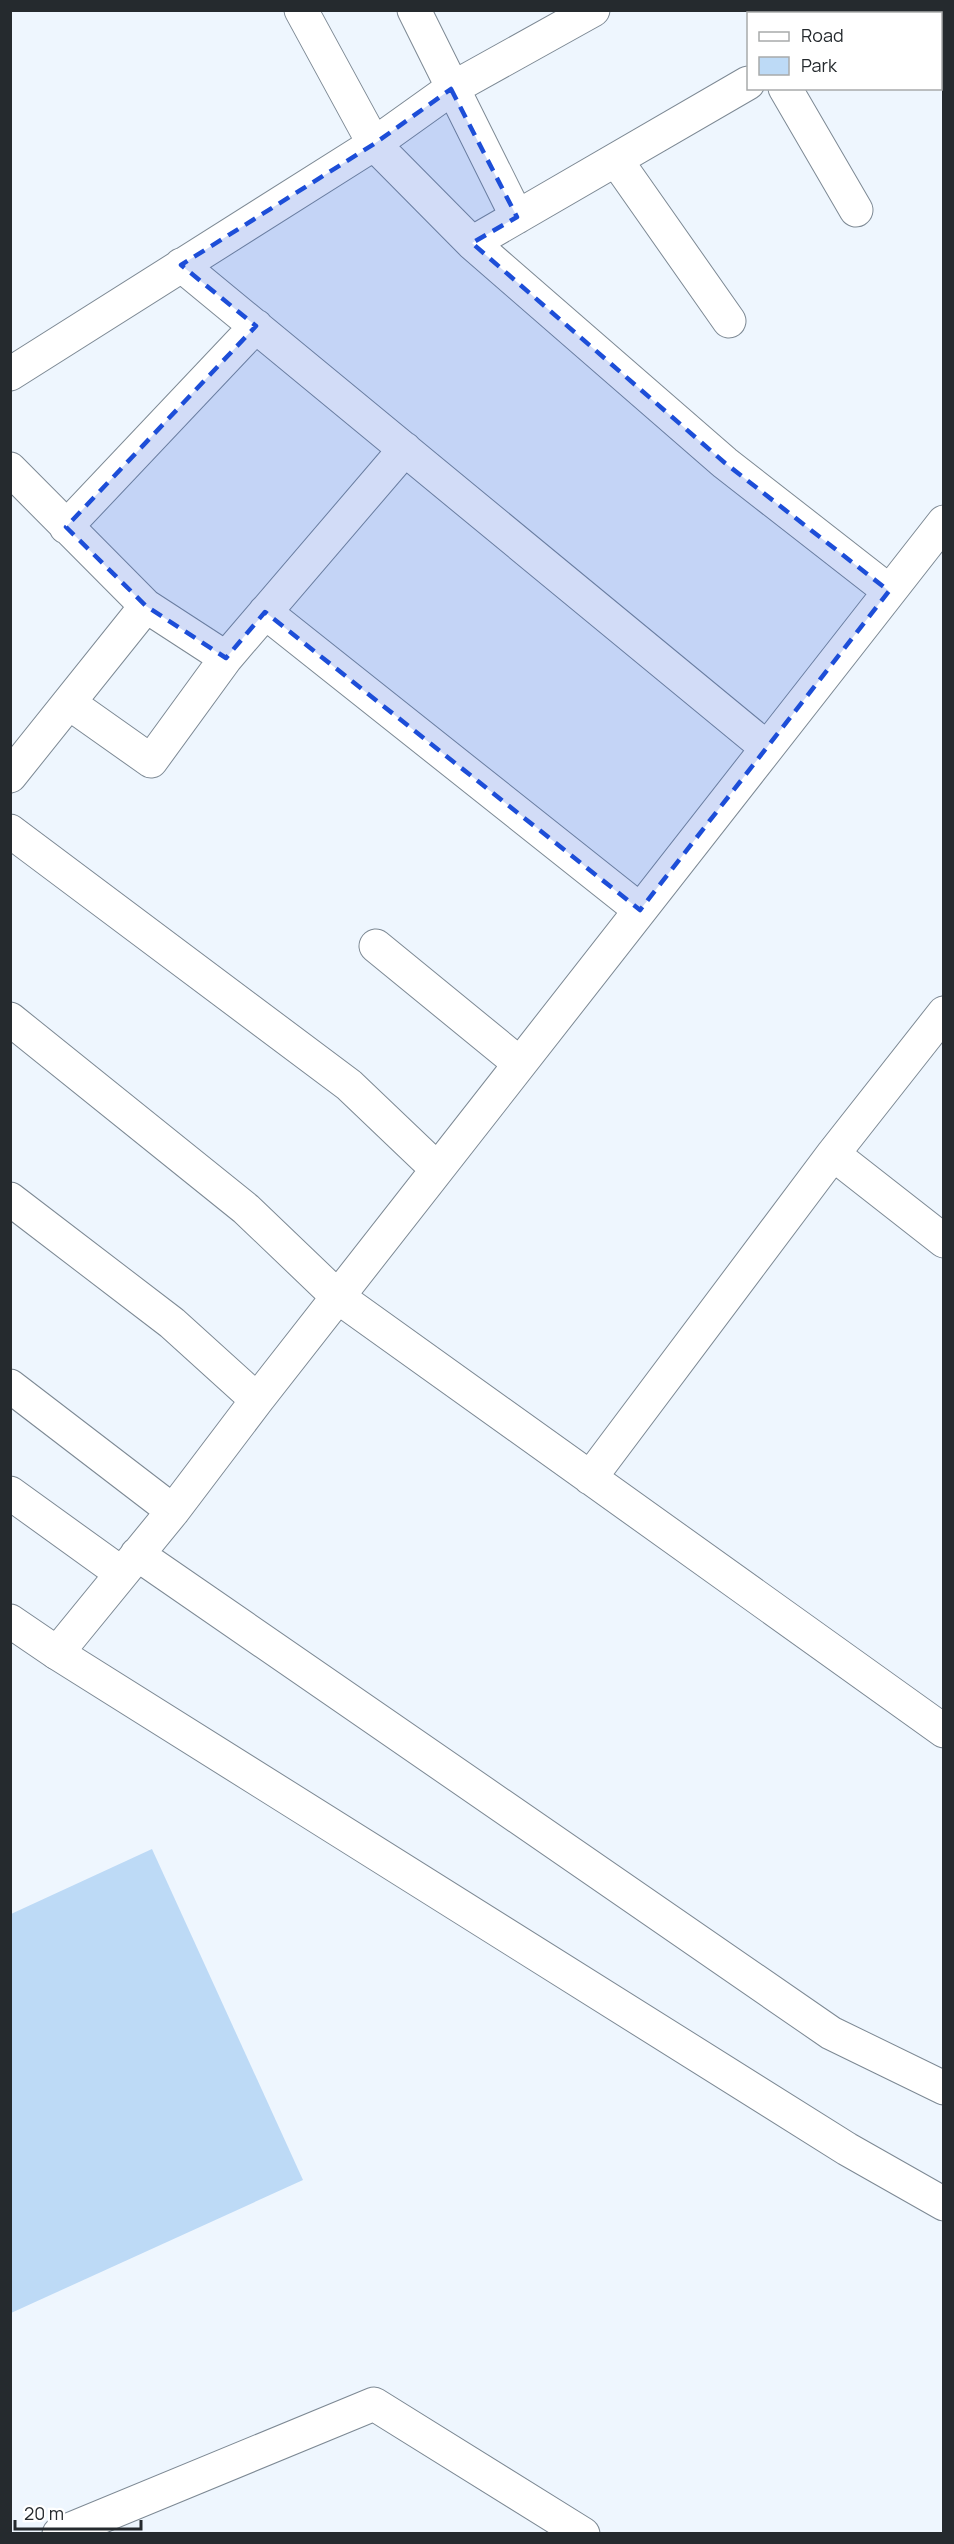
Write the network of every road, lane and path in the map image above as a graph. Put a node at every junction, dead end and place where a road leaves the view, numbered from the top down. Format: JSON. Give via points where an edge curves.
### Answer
{"nodes":[{"id":1,"x":301,"y":10,"type":"edge"},
{"id":2,"x":414,"y":10,"type":"edge"},
{"id":3,"x":593,"y":10,"type":"edge"},
{"id":4,"x":747,"y":84,"type":"edge"},
{"id":5,"x":451,"y":89,"type":"junction"},
{"id":6,"x":785,"y":90,"type":"edge"},
{"id":7,"x":374,"y":144,"type":"junction"},
{"id":8,"x":616,"y":160,"type":"junction"},
{"id":9,"x":855,"y":210,"type":"dead end"},
{"id":10,"x":517,"y":217,"type":"junction"},
{"id":11,"x":472,"y":243,"type":"junction"},
{"id":12,"x":181,"y":265,"type":"junction"},
{"id":13,"x":729,"y":321,"type":"dead end"},
{"id":14,"x":256,"y":326,"type":"junction"},
{"id":15,"x":10,"y":374,"type":"edge"},
{"id":16,"x":405,"y":449,"type":"junction"},
{"id":17,"x":10,"y":469,"type":"edge"},
{"id":18,"x":944,"y":522,"type":"edge"},
{"id":19,"x":66,"y":527,"type":"junction"},
{"id":20,"x":890,"y":591,"type":"junction"},
{"id":21,"x":146,"y":606,"type":"junction"},
{"id":22,"x":265,"y":612,"type":"junction"},
{"id":23,"x":226,"y":658,"type":"junction"},
{"id":24,"x":69,"y":703,"type":"junction"},
{"id":25,"x":767,"y":748,"type":"junction"},
{"id":26,"x":10,"y":776,"type":"edge"},
{"id":27,"x":10,"y":831,"type":"edge"},
{"id":28,"x":640,"y":910,"type":"junction"},
{"id":29,"x":376,"y":946,"type":"dead end"},
{"id":30,"x":944,"y":1013,"type":"edge"},
{"id":31,"x":10,"y":1019,"type":"edge"},
{"id":32,"x":519,"y":1063,"type":"junction"},
{"id":33,"x":834,"y":1154,"type":"junction"},
{"id":34,"x":437,"y":1169,"type":"junction"},
{"id":35,"x":10,"y":1199,"type":"edge"},
{"id":36,"x":944,"y":1241,"type":"edge"},
{"id":37,"x":338,"y":1297,"type":"junction"},
{"id":38,"x":10,"y":1386,"type":"edge"},
{"id":39,"x":257,"y":1400,"type":"junction"},
{"id":40,"x":590,"y":1478,"type":"junction"},
{"id":41,"x":10,"y":1493,"type":"edge"},
{"id":42,"x":173,"y":1511,"type":"junction"},
{"id":43,"x":129,"y":1564,"type":"junction"},
{"id":44,"x":10,"y":1621,"type":"edge"},
{"id":45,"x":57,"y":1653,"type":"junction"},
{"id":46,"x":944,"y":1731,"type":"edge"},
{"id":47,"x":944,"y":2088,"type":"edge"},
{"id":48,"x":944,"y":2204,"type":"edge"},
{"id":49,"x":59,"y":2534,"type":"edge"},
{"id":50,"x":583,"y":2534,"type":"edge"}],
"edges":[{"from":1,"to":7,"type":"street"},
{"from":2,"to":5,"type":"street"},
{"from":3,"to":5,"type":"street"},
{"from":4,"to":8,"type":"street"},
{"from":5,"to":7,"type":"street"},
{"from":5,"to":10,"type":"street"},
{"from":6,"to":9,"type":"street"},
{"from":7,"to":11,"type":"street"},
{"from":7,"to":12,"type":"street"},
{"from":8,"to":10,"type":"street"},
{"from":8,"to":13,"type":"street"},
{"from":10,"to":11,"type":"street"},
{"from":11,"to":20,"type":"street","via":[[725,463]]},
{"from":12,"to":14,"type":"street"},
{"from":12,"to":15,"type":"street"},
{"from":14,"to":16,"type":"street"},
{"from":14,"to":19,"type":"street"},
{"from":16,"to":22,"type":"street"},
{"from":16,"to":25,"type":"street"},
{"from":17,"to":19,"type":"street"},
{"from":18,"to":20,"type":"street"},
{"from":19,"to":21,"type":"street"},
{"from":20,"to":25,"type":"street"},
{"from":21,"to":23,"type":"street"},
{"from":21,"to":24,"type":"street"},
{"from":22,"to":23,"type":"street"},
{"from":22,"to":28,"type":"street"},
{"from":23,"to":24,"type":"street","via":[[151,761]]},
{"from":24,"to":26,"type":"street"},
{"from":25,"to":28,"type":"street"},
{"from":27,"to":34,"type":"street","via":[[349,1085]]},
{"from":28,"to":32,"type":"street"},
{"from":29,"to":32,"type":"street"},
{"from":30,"to":33,"type":"street"},
{"from":31,"to":37,"type":"street","via":[[246,1209]]},
{"from":32,"to":34,"type":"street"},
{"from":33,"to":36,"type":"street"},
{"from":33,"to":40,"type":"street"},
{"from":34,"to":37,"type":"street"},
{"from":35,"to":39,"type":"street","via":[[172,1323]]},
{"from":37,"to":39,"type":"street"},
{"from":37,"to":40,"type":"street"},
{"from":38,"to":42,"type":"street"},
{"from":39,"to":42,"type":"street"},
{"from":40,"to":46,"type":"street"},
{"from":41,"to":43,"type":"street"},
{"from":42,"to":43,"type":"street"},
{"from":43,"to":45,"type":"street"},
{"from":43,"to":47,"type":"street","via":[[831,2033]]},
{"from":44,"to":45,"type":"street"},
{"from":45,"to":48,"type":"street","via":[[847,2150]]},
{"from":49,"to":50,"type":"street","via":[[374,2404]]}]}
